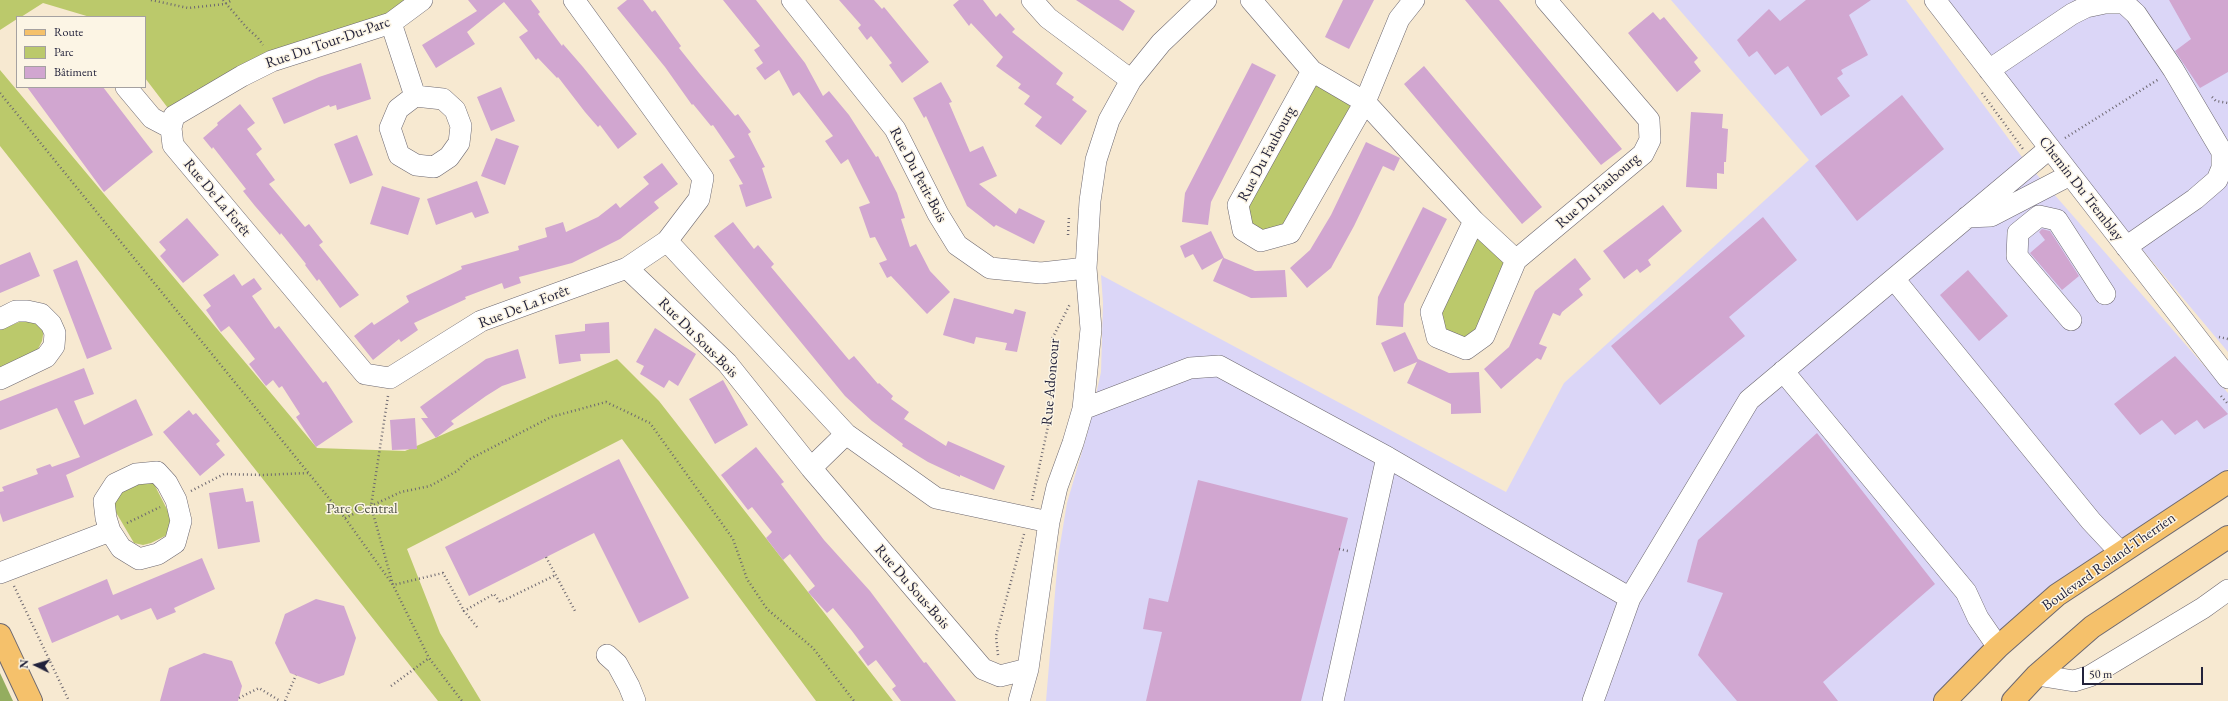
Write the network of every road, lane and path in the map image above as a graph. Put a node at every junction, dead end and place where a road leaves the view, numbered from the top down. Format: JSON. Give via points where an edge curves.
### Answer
{"nodes":[{"id":1,"x":150,"y":0,"type":"edge"},
{"id":2,"x":223,"y":0,"type":"edge"},
{"id":3,"x":232,"y":0,"type":"edge"},
{"id":4,"x":422,"y":0,"type":"edge"},
{"id":5,"x":574,"y":0,"type":"edge"},
{"id":6,"x":792,"y":0,"type":"edge"},
{"id":7,"x":1032,"y":0,"type":"edge"},
{"id":8,"x":1206,"y":0,"type":"edge"},
{"id":9,"x":1251,"y":0,"type":"edge"},
{"id":10,"x":1414,"y":0,"type":"edge"},
{"id":11,"x":1546,"y":0,"type":"edge"},
{"id":12,"x":1935,"y":0,"type":"edge"},
{"id":13,"x":225,"y":4,"type":"junction"},
{"id":14,"x":391,"y":23,"type":"junction"},
{"id":15,"x":272,"y":61,"type":"junction"},
{"id":16,"x":2173,"y":69,"type":"junction"},
{"id":17,"x":1989,"y":70,"type":"junction"},
{"id":18,"x":1312,"y":71,"type":"junction"},
{"id":19,"x":1131,"y":80,"type":"junction"},
{"id":20,"x":127,"y":88,"type":"edge"},
{"id":21,"x":0,"y":93,"type":"edge"},
{"id":22,"x":415,"y":96,"type":"dead end"},
{"id":23,"x":1364,"y":102,"type":"junction"},
{"id":24,"x":172,"y":137,"type":"junction"},
{"id":25,"x":2050,"y":148,"type":"junction"},
{"id":26,"x":2070,"y":175,"type":"junction"},
{"id":27,"x":1069,"y":213,"type":"dead end"},
{"id":28,"x":1967,"y":217,"type":"junction"},
{"id":29,"x":1474,"y":221,"type":"junction"},
{"id":30,"x":1068,"y":236,"type":"dead end"},
{"id":31,"x":667,"y":241,"type":"junction"},
{"id":32,"x":2126,"y":247,"type":"junction"},
{"id":33,"x":1516,"y":260,"type":"junction"},
{"id":34,"x":627,"y":268,"type":"junction"},
{"id":35,"x":1086,"y":268,"type":"junction"},
{"id":36,"x":1894,"y":279,"type":"junction"},
{"id":37,"x":2104,"y":294,"type":"dead end"},
{"id":38,"x":1071,"y":301,"type":"dead end"},
{"id":39,"x":0,"y":318,"type":"edge"},
{"id":40,"x":2071,"y":320,"type":"dead end"},
{"id":41,"x":1783,"y":371,"type":"junction"},
{"id":42,"x":390,"y":378,"type":"junction"},
{"id":43,"x":2228,"y":378,"type":"edge"},
{"id":44,"x":0,"y":379,"type":"edge"},
{"id":45,"x":1083,"y":409,"type":"junction"},
{"id":46,"x":846,"y":434,"type":"junction"},
{"id":47,"x":1387,"y":457,"type":"junction"},
{"id":48,"x":811,"y":468,"type":"junction"},
{"id":49,"x":308,"y":473,"type":"junction"},
{"id":50,"x":2228,"y":482,"type":"edge"},
{"id":51,"x":176,"y":500,"type":"junction"},
{"id":52,"x":372,"y":506,"type":"junction"},
{"id":53,"x":345,"y":518,"type":"junction"},
{"id":54,"x":1028,"y":518,"type":"junction"},
{"id":55,"x":1049,"y":522,"type":"junction"},
{"id":56,"x":110,"y":531,"type":"junction"},
{"id":57,"x":2228,"y":537,"type":"edge"},
{"id":58,"x":2120,"y":552,"type":"junction"},
{"id":59,"x":546,"y":557,"type":"dead end"},
{"id":60,"x":4,"y":572,"type":"edge"},
{"id":61,"x":556,"y":574,"type":"junction"},
{"id":62,"x":393,"y":585,"type":"junction"},
{"id":63,"x":2228,"y":590,"type":"edge"},
{"id":64,"x":1630,"y":598,"type":"junction"},
{"id":65,"x":464,"y":611,"type":"junction"},
{"id":66,"x":576,"y":613,"type":"dead end"},
{"id":67,"x":477,"y":627,"type":"dead end"},
{"id":68,"x":0,"y":635,"type":"edge"},
{"id":69,"x":1998,"y":646,"type":"junction"},
{"id":70,"x":607,"y":655,"type":"dead end"},
{"id":71,"x":429,"y":658,"type":"junction"},
{"id":72,"x":1028,"y":669,"type":"junction"},
{"id":73,"x":296,"y":675,"type":"dead end"},
{"id":74,"x":2037,"y":675,"type":"junction"},
{"id":75,"x":1000,"y":676,"type":"junction"},
{"id":76,"x":391,"y":686,"type":"dead end"},
{"id":77,"x":239,"y":698,"type":"dead end"},
{"id":78,"x":31,"y":701,"type":"edge"},
{"id":79,"x":69,"y":701,"type":"edge"},
{"id":80,"x":280,"y":701,"type":"edge"},
{"id":81,"x":285,"y":701,"type":"edge"},
{"id":82,"x":462,"y":701,"type":"edge"},
{"id":83,"x":634,"y":701,"type":"edge"},
{"id":84,"x":854,"y":701,"type":"edge"},
{"id":85,"x":1019,"y":701,"type":"edge"},
{"id":86,"x":1029,"y":701,"type":"edge"},
{"id":87,"x":1333,"y":701,"type":"edge"},
{"id":88,"x":1593,"y":701,"type":"edge"},
{"id":89,"x":1945,"y":701,"type":"edge"},
{"id":90,"x":2013,"y":701,"type":"edge"}],
"edges":[{"from":1,"to":13,"type":"path","via":[[188,8]]},
{"from":2,"to":13,"type":"path"},
{"from":3,"to":13,"type":"path"},
{"from":4,"to":14,"type":"street","name":"Rue Du Tour-Du-Parc"},
{"from":5,"to":31,"type":"street","name":"Rue De La Forêt","via":[[703,178],[699,199]]},
{"from":6,"to":35,"type":"street","name":"Rue Du Petit-Bois","via":[[896,129],[938,214],[958,245],[990,268],[1040,273]]},
{"from":7,"to":19,"type":"street","via":[[1048,18]]},
{"from":8,"to":19,"type":"street","name":"Rue Adoncour","via":[[1162,43]]},
{"from":9,"to":18,"type":"street"},
{"from":10,"to":23,"type":"street","name":"Rue Du Faubourg","via":[[1399,19]]},
{"from":11,"to":33,"type":"street","name":"Rue Du Faubourg","via":[[1649,120],[1650,140],[1643,154]]},
{"from":12,"to":17,"type":"street","name":"Chemin Du Tremblay"},
{"from":13,"to":15,"type":"path","via":[[258,38]]},
{"from":14,"to":15,"type":"street","name":"Rue Du Tour-Du-Parc"},
{"from":14,"to":22,"type":"street","name":"Rue Du Tour-Du-Parc"},
{"from":15,"to":24,"type":"street","name":"Rue Du Tour-Du-Parc","via":[[174,116]]},
{"from":16,"to":17,"type":"street","via":[[2136,14],[2124,3],[2105,3],[2086,7],[2072,14]]},
{"from":16,"to":25,"type":"path"},
{"from":16,"to":32,"type":"street","via":[[2222,152],[2222,168],[2217,180],[2195,199]]},
{"from":17,"to":25,"type":"street","name":"Chemin Du Tremblay"},
{"from":18,"to":23,"type":"street"},
{"from":18,"to":23,"type":"street","name":"Rue Du Faubourg","via":[[1238,205],[1243,230],[1262,241],[1290,232]]},
{"from":19,"to":35,"type":"street","name":"Rue Adoncour","via":[[1109,120],[1096,160],[1090,201]]},
{"from":20,"to":24,"type":"street"},
{"from":21,"to":49,"type":"path"},
{"from":23,"to":29,"type":"street"},
{"from":24,"to":42,"type":"street","name":"Rue De La Forêt","via":[[365,374]]},
{"from":25,"to":26,"type":"street","name":"Chemin Du Tremblay"},
{"from":25,"to":28,"type":"street"},
{"from":26,"to":28,"type":"street","via":[[1990,216]]},
{"from":26,"to":32,"type":"street","name":"Chemin Du Tremblay"},
{"from":27,"to":30,"type":"path"},
{"from":28,"to":36,"type":"street"},
{"from":29,"to":33,"type":"street"},
{"from":29,"to":33,"type":"street","name":"Rue Du Faubourg","via":[[1431,312],[1437,337],[1466,349],[1484,336]]},
{"from":31,"to":34,"type":"street","name":"Rue De La Forêt"},
{"from":31,"to":46,"type":"street"},
{"from":32,"to":43,"type":"street","name":"Chemin Du Tremblay"},
{"from":34,"to":42,"type":"street","name":"Rue De La Forêt","via":[[482,321]]},
{"from":34,"to":48,"type":"street","name":"Rue Du Sous-Bois","via":[[727,363]]},
{"from":35,"to":45,"type":"street","name":"Rue Adoncour","via":[[1091,329]]},
{"from":36,"to":41,"type":"street"},
{"from":36,"to":58,"type":"street"},
{"from":37,"to":40,"type":"street","via":[[2057,220],[2039,216],[2018,234],[2017,256]]},
{"from":38,"to":54,"type":"path","name":"Rue Adoncour","via":[[1052,339],[1052,408]]},
{"from":39,"to":44,"type":"street","via":[[27,310],[41,314],[55,332],[54,346],[46,357]]},
{"from":41,"to":64,"type":"street","via":[[1749,400]]},
{"from":41,"to":69,"type":"street","via":[[1966,592],[1978,618]]},
{"from":42,"to":52,"type":"path"},
{"from":45,"to":47,"type":"street","via":[[1190,368],[1219,366]]},
{"from":45,"to":55,"type":"street","name":"Rue Adoncour","via":[[1074,443],[1057,487]]},
{"from":46,"to":48,"type":"street"},
{"from":46,"to":54,"type":"street","via":[[936,498]]},
{"from":47,"to":64,"type":"street"},
{"from":47,"to":87,"type":"street"},
{"from":48,"to":75,"type":"street","name":"Rue Du Sous-Bois","via":[[983,669]]},
{"from":49,"to":51,"type":"path","via":[[224,474]]},
{"from":49,"to":53,"type":"path"},
{"from":50,"to":58,"type":"main road","name":"Boulevard Roland-Therrien"},
{"from":51,"to":56,"type":"path"},
{"from":51,"to":56,"type":"street","via":[[181,521],[176,543],[158,554],[139,559],[121,548]]},
{"from":51,"to":56,"type":"street","via":[[167,483],[157,472],[136,474],[115,484],[104,501]]},
{"from":52,"to":53,"type":"path"},
{"from":52,"to":62,"type":"path"},
{"from":52,"to":84,"type":"path","via":[[400,492],[430,486],[457,471],[468,460],[551,417],[606,402],[650,423],[733,538],[747,579],[767,609],[813,648]]},
{"from":53,"to":62,"type":"path"},
{"from":54,"to":55,"type":"street"},
{"from":54,"to":75,"type":"path","name":"Rue Adoncour","via":[[996,636]]},
{"from":55,"to":72,"type":"street","name":"Rue Adoncour"},
{"from":56,"to":60,"type":"street"},
{"from":57,"to":74,"type":"main road","via":[[2092,627]]},
{"from":58,"to":69,"type":"main road","name":"Boulevard Roland-Therrien","via":[[2057,595]]},
{"from":59,"to":61,"type":"path"},
{"from":60,"to":79,"type":"path"},
{"from":61,"to":65,"type":"path","via":[[500,602],[494,594]]},
{"from":61,"to":66,"type":"path"},
{"from":62,"to":65,"type":"path","via":[[443,573]]},
{"from":62,"to":71,"type":"path"},
{"from":63,"to":74,"type":"street","via":[[2203,608],[2090,676],[2074,682]]},
{"from":64,"to":88,"type":"street"},
{"from":65,"to":67,"type":"path"},
{"from":68,"to":78,"type":"main road"},
{"from":69,"to":89,"type":"main road","name":"Boulevard Roland-Therrien"},
{"from":70,"to":83,"type":"street","via":[[617,664]]},
{"from":71,"to":76,"type":"path"},
{"from":71,"to":82,"type":"path"},
{"from":72,"to":75,"type":"street"},
{"from":72,"to":85,"type":"street","name":"Rue Adoncour"},
{"from":72,"to":86,"type":"street","name":"Rue Adoncour"},
{"from":73,"to":81,"type":"path"},
{"from":74,"to":90,"type":"main road"},
{"from":77,"to":80,"type":"path","via":[[259,688]]}]}
